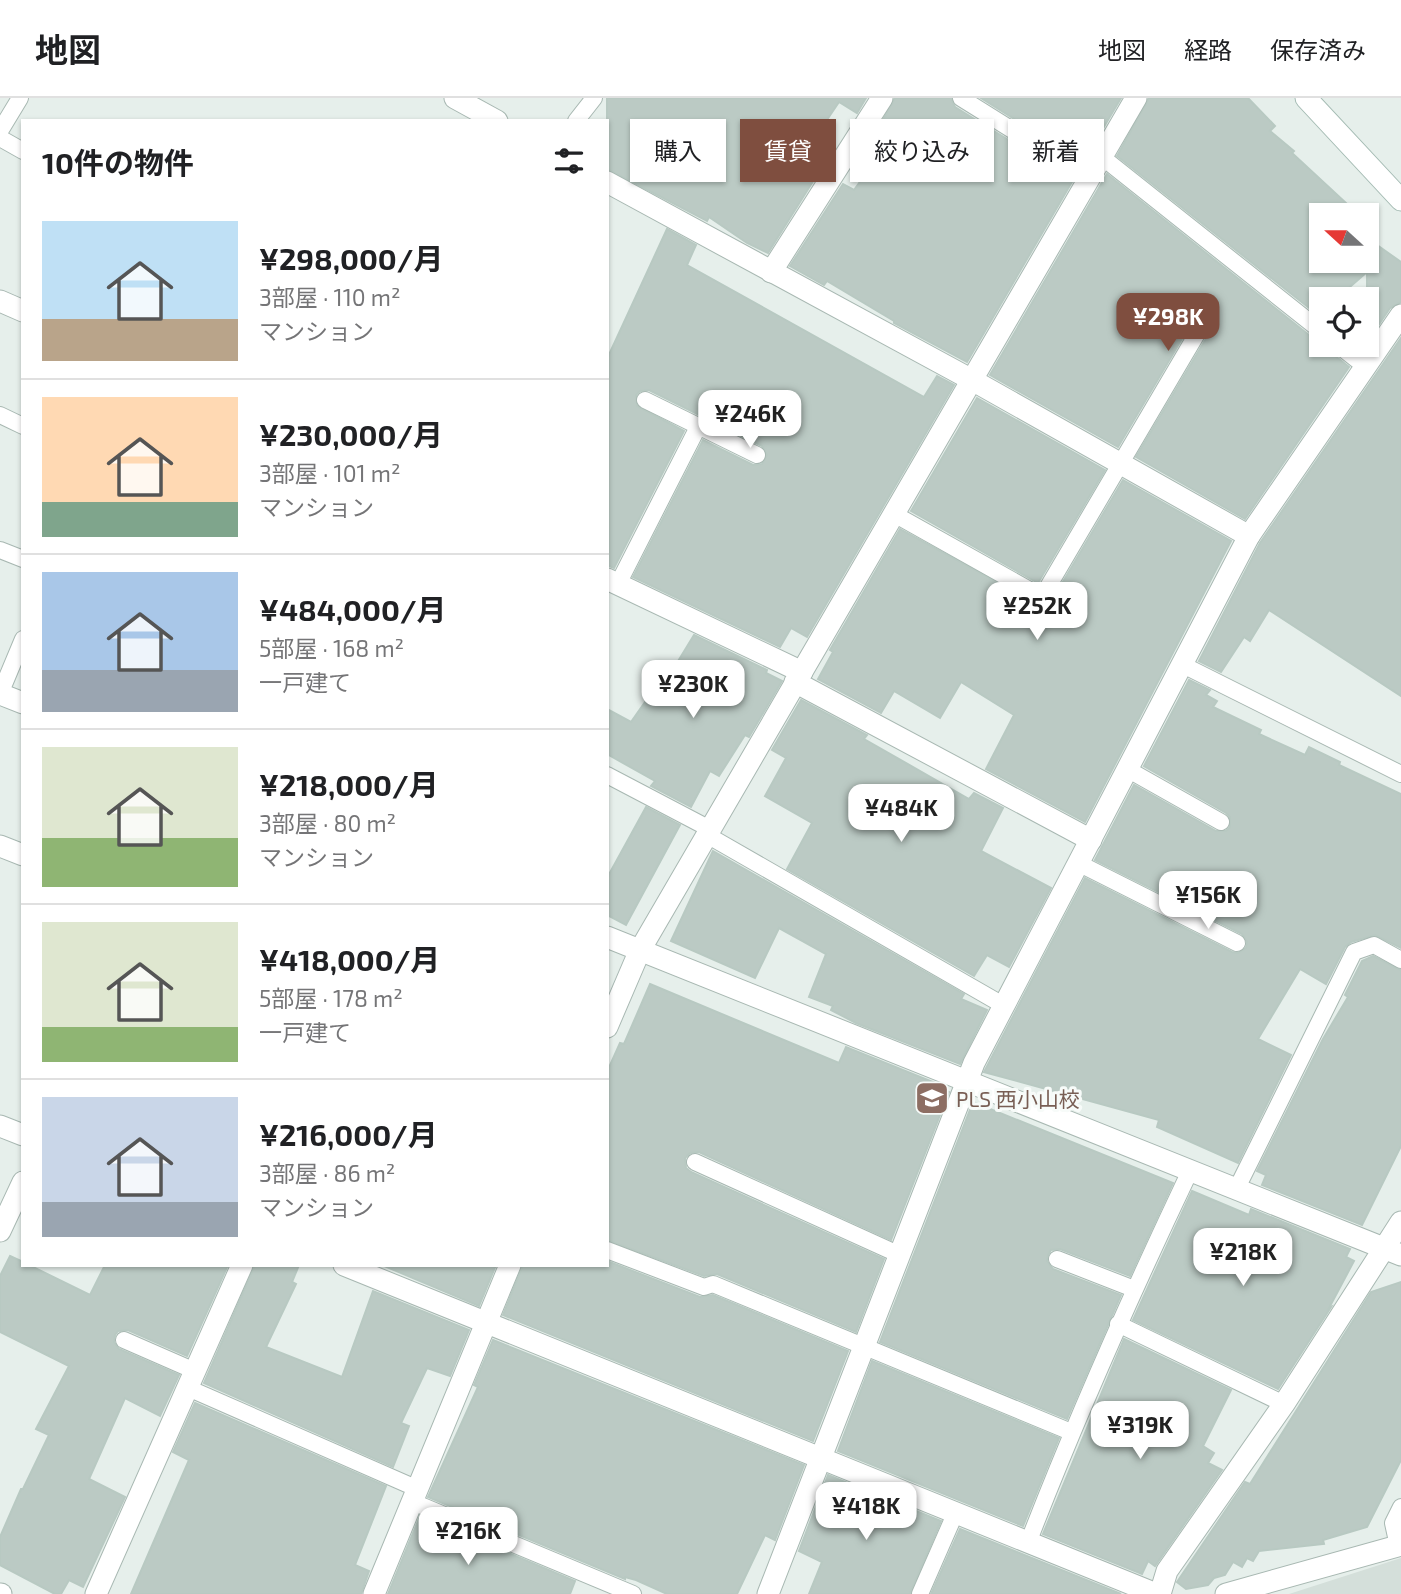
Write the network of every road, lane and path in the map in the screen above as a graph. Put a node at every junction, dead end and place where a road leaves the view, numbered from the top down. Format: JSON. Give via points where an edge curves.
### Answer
{"nodes":[{"id":1,"x":20,"y":98,"type":"edge"},
{"id":2,"x":594,"y":98,"type":"edge"},
{"id":3,"x":883,"y":98,"type":"edge"},
{"id":4,"x":961,"y":98,"type":"edge"},
{"id":5,"x":1136,"y":98,"type":"edge"},
{"id":6,"x":1306,"y":98,"type":"edge"},
{"id":7,"x":463,"y":105,"type":"edge"},
{"id":8,"x":492,"y":119,"type":"edge"},
{"id":9,"x":578,"y":119,"type":"edge"},
{"id":10,"x":1008,"y":127,"type":"edge"},
{"id":11,"x":0,"y":131,"type":"edge"},
{"id":12,"x":0,"y":138,"type":"edge"},
{"id":13,"x":21,"y":149,"type":"edge"},
{"id":14,"x":1104,"y":154,"type":"edge"},
{"id":15,"x":1104,"y":159,"type":"edge"},
{"id":16,"x":1087,"y":182,"type":"edge"},
{"id":17,"x":609,"y":183,"type":"edge"},
{"id":18,"x":1398,"y":192,"type":"edge"},
{"id":19,"x":771,"y":272,"type":"junction"},
{"id":20,"x":0,"y":301,"type":"edge"},
{"id":21,"x":21,"y":310,"type":"edge"},
{"id":22,"x":1208,"y":315,"type":"dead end"},
{"id":23,"x":1401,"y":315,"type":"edge"},
{"id":24,"x":1309,"y":321,"type":"edge"},
{"id":25,"x":1353,"y":357,"type":"edge"},
{"id":26,"x":1366,"y":367,"type":"junction"},
{"id":27,"x":972,"y":380,"type":"junction"},
{"id":28,"x":645,"y":400,"type":"dead end"},
{"id":29,"x":0,"y":415,"type":"edge"},
{"id":30,"x":21,"y":425,"type":"edge"},
{"id":31,"x":698,"y":427,"type":"junction"},
{"id":32,"x":757,"y":455,"type":"dead end"},
{"id":33,"x":1123,"y":464,"type":"junction"},
{"id":34,"x":894,"y":514,"type":"junction"},
{"id":35,"x":1249,"y":536,"type":"junction"},
{"id":36,"x":0,"y":550,"type":"edge"},
{"id":37,"x":21,"y":558,"type":"edge"},
{"id":38,"x":613,"y":582,"type":"edge"},
{"id":39,"x":21,"y":644,"type":"edge"},
{"id":40,"x":1181,"y":664,"type":"junction"},
{"id":41,"x":799,"y":677,"type":"junction"},
{"id":42,"x":0,"y":694,"type":"edge"},
{"id":43,"x":21,"y":702,"type":"edge"},
{"id":44,"x":1127,"y":769,"type":"junction"},
{"id":45,"x":1401,"y":774,"type":"edge"},
{"id":46,"x":609,"y":776,"type":"edge"},
{"id":47,"x":1221,"y":822,"type":"dead end"},
{"id":48,"x":709,"y":832,"type":"junction"},
{"id":49,"x":1091,"y":840,"type":"junction"},
{"id":50,"x":0,"y":846,"type":"edge"},
{"id":51,"x":21,"y":854,"type":"edge"},
{"id":52,"x":1080,"y":864,"type":"junction"},
{"id":53,"x":609,"y":938,"type":"edge"},
{"id":54,"x":1237,"y":943,"type":"dead end"},
{"id":55,"x":640,"y":950,"type":"junction"},
{"id":56,"x":1401,"y":960,"type":"edge"},
{"id":57,"x":1003,"y":1005,"type":"junction"},
{"id":58,"x":609,"y":1022,"type":"edge"},
{"id":59,"x":967,"y":1081,"type":"junction"},
{"id":60,"x":0,"y":1126,"type":"edge"},
{"id":61,"x":21,"y":1134,"type":"edge"},
{"id":62,"x":695,"y":1162,"type":"dead end"},
{"id":63,"x":1190,"y":1171,"type":"junction"},
{"id":64,"x":21,"y":1186,"type":"edge"},
{"id":65,"x":1236,"y":1189,"type":"junction"},
{"id":66,"x":1401,"y":1222,"type":"edge"},
{"id":67,"x":0,"y":1231,"type":"edge"},
{"id":68,"x":609,"y":1251,"type":"edge"},
{"id":69,"x":1393,"y":1252,"type":"edge"},
{"id":70,"x":900,"y":1255,"type":"junction"},
{"id":71,"x":1057,"y":1259,"type":"dead end"},
{"id":72,"x":241,"y":1267,"type":"edge"},
{"id":73,"x":349,"y":1267,"type":"edge"},
{"id":74,"x":509,"y":1267,"type":"edge"},
{"id":75,"x":1134,"y":1289,"type":"junction"},
{"id":76,"x":488,"y":1324,"type":"junction"},
{"id":77,"x":1118,"y":1324,"type":"junction"},
{"id":78,"x":124,"y":1340,"type":"dead end"},
{"id":79,"x":864,"y":1347,"type":"junction"},
{"id":80,"x":191,"y":1380,"type":"junction"},
{"id":81,"x":1284,"y":1404,"type":"junction"},
{"id":82,"x":1071,"y":1432,"type":"junction"},
{"id":83,"x":822,"y":1458,"type":"junction"},
{"id":84,"x":416,"y":1495,"type":"junction"},
{"id":85,"x":1401,"y":1507,"type":"edge"},
{"id":86,"x":954,"y":1514,"type":"junction"},
{"id":87,"x":1028,"y":1543,"type":"junction"},
{"id":88,"x":1400,"y":1545,"type":"edge"},
{"id":89,"x":96,"y":1594,"type":"edge"},
{"id":90,"x":374,"y":1594,"type":"edge"},
{"id":91,"x":633,"y":1594,"type":"edge"},
{"id":92,"x":768,"y":1594,"type":"edge"},
{"id":93,"x":920,"y":1594,"type":"edge"},
{"id":94,"x":1158,"y":1594,"type":"edge"},
{"id":95,"x":1226,"y":1594,"type":"edge"}],
"edges":[{"from":1,"to":11,"type":"lane"},
{"from":2,"to":9,"type":"lane"},
{"from":3,"to":19,"type":"street"},
{"from":4,"to":10,"type":"lane"},
{"from":5,"to":14,"type":"street"},
{"from":6,"to":18,"type":"street"},
{"from":7,"to":8,"type":"street"},
{"from":12,"to":13,"type":"lane"},
{"from":15,"to":24,"type":"lane"},
{"from":16,"to":27,"type":"street"},
{"from":17,"to":19,"type":"street"},
{"from":19,"to":27,"type":"street"},
{"from":20,"to":21,"type":"street"},
{"from":22,"to":33,"type":"lane"},
{"from":23,"to":26,"type":"street"},
{"from":25,"to":26,"type":"lane"},
{"from":26,"to":35,"type":"street"},
{"from":27,"to":33,"type":"street"},
{"from":27,"to":34,"type":"street"},
{"from":28,"to":31,"type":"lane"},
{"from":29,"to":30,"type":"lane"},
{"from":31,"to":32,"type":"lane"},
{"from":31,"to":38,"type":"lane"},
{"from":33,"to":34,"type":"lane","via":[[1042,597]]},
{"from":33,"to":35,"type":"street"},
{"from":34,"to":41,"type":"street"},
{"from":35,"to":40,"type":"street"},
{"from":36,"to":37,"type":"lane"},
{"from":38,"to":41,"type":"street"},
{"from":39,"to":42,"type":"lane"},
{"from":40,"to":44,"type":"street"},
{"from":40,"to":45,"type":"lane"},
{"from":41,"to":48,"type":"street"},
{"from":41,"to":49,"type":"street"},
{"from":42,"to":43,"type":"street"},
{"from":44,"to":47,"type":"lane"},
{"from":44,"to":49,"type":"street"},
{"from":46,"to":48,"type":"lane"},
{"from":48,"to":55,"type":"street"},
{"from":48,"to":57,"type":"lane"},
{"from":49,"to":52,"type":"street"},
{"from":50,"to":51,"type":"street"},
{"from":52,"to":54,"type":"lane"},
{"from":52,"to":57,"type":"street"},
{"from":53,"to":55,"type":"street"},
{"from":55,"to":58,"type":"street"},
{"from":55,"to":59,"type":"street"},
{"from":56,"to":65,"type":"lane","via":[[1374,945],[1354,952]]},
{"from":57,"to":59,"type":"street"},
{"from":59,"to":63,"type":"street"},
{"from":59,"to":70,"type":"street"},
{"from":60,"to":61,"type":"street"},
{"from":62,"to":70,"type":"lane"},
{"from":63,"to":65,"type":"street"},
{"from":63,"to":75,"type":"lane"},
{"from":64,"to":67,"type":"street"},
{"from":65,"to":69,"type":"street"},
{"from":66,"to":69,"type":"street"},
{"from":68,"to":79,"type":"lane","via":[[704,1287],[713,1284]]},
{"from":69,"to":81,"type":"street"},
{"from":70,"to":79,"type":"street"},
{"from":71,"to":75,"type":"lane"},
{"from":72,"to":80,"type":"street"},
{"from":73,"to":76,"type":"street"},
{"from":74,"to":76,"type":"street"},
{"from":75,"to":77,"type":"lane"},
{"from":76,"to":83,"type":"street"},
{"from":76,"to":84,"type":"street"},
{"from":77,"to":81,"type":"lane"},
{"from":77,"to":82,"type":"lane"},
{"from":78,"to":80,"type":"lane"},
{"from":79,"to":82,"type":"lane"},
{"from":79,"to":83,"type":"street"},
{"from":80,"to":84,"type":"lane"},
{"from":80,"to":89,"type":"street"},
{"from":81,"to":94,"type":"street","via":[[1167,1571]]},
{"from":82,"to":87,"type":"lane"},
{"from":83,"to":86,"type":"street"},
{"from":83,"to":92,"type":"street"},
{"from":84,"to":90,"type":"street"},
{"from":84,"to":91,"type":"lane"},
{"from":85,"to":88,"type":"lane","via":[[1393,1523]]},
{"from":86,"to":87,"type":"street"},
{"from":86,"to":93,"type":"lane"},
{"from":87,"to":94,"type":"street"},
{"from":88,"to":95,"type":"street"}]}
